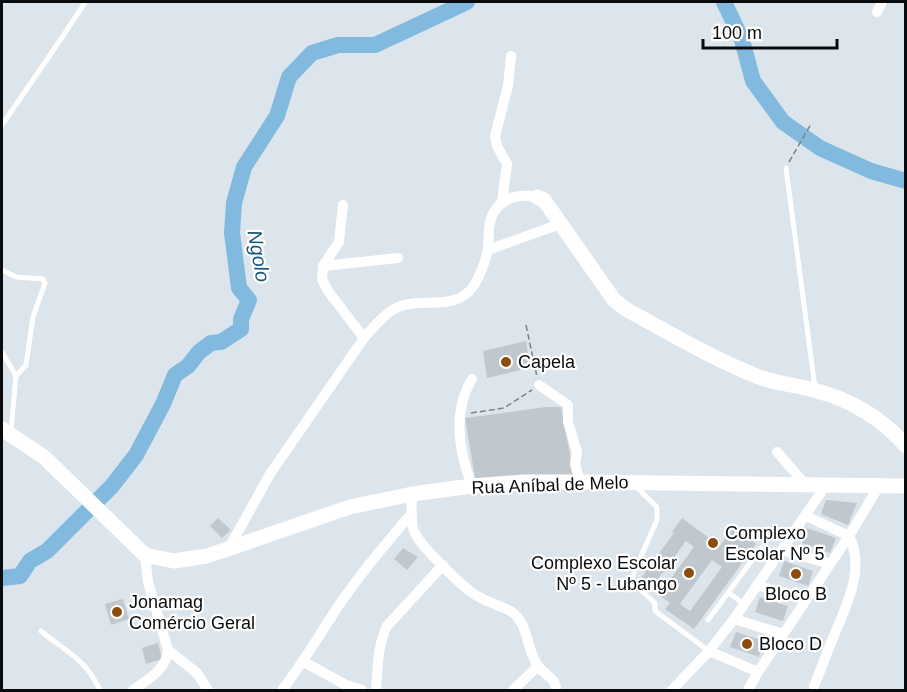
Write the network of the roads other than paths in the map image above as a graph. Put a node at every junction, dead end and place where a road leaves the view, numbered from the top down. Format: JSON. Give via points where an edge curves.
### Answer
{"nodes":[{"id":1,"x":882,"y":2,"type":"edge"},
{"id":2,"x":84,"y":4,"type":"dead end"},
{"id":3,"x":877,"y":12,"type":"dead end"},
{"id":4,"x":511,"y":56,"type":"dead end"},
{"id":5,"x":2,"y":125,"type":"edge"},
{"id":6,"x":786,"y":168,"type":"road end"},
{"id":7,"x":537,"y":196,"type":"joint"},
{"id":8,"x":502,"y":202,"type":"junction"},
{"id":9,"x":343,"y":205,"type":"dead end"},
{"id":10,"x":560,"y":224,"type":"junction"},
{"id":11,"x":488,"y":250,"type":"junction"},
{"id":12,"x":398,"y":258,"type":"dead end"},
{"id":13,"x":324,"y":266,"type":"junction"},
{"id":14,"x":2,"y":270,"type":"edge"},
{"id":15,"x":364,"y":338,"type":"junction"},
{"id":16,"x":2,"y":352,"type":"edge"},
{"id":17,"x":16,"y":376,"type":"junction"},
{"id":18,"x":472,"y":379,"type":"dead end"},
{"id":19,"x":538,"y":385,"type":"road end"},
{"id":20,"x":815,"y":390,"type":"junction"},
{"id":21,"x":6,"y":432,"type":"edge"},
{"id":22,"x":906,"y":446,"type":"edge"},
{"id":23,"x":777,"y":452,"type":"dead end"},
{"id":24,"x":580,"y":482,"type":"junction"},
{"id":25,"x":631,"y":482,"type":"junction"},
{"id":26,"x":806,"y":485,"type":"junction"},
{"id":27,"x":826,"y":485,"type":"junction"},
{"id":28,"x":472,"y":486,"type":"junction"},
{"id":29,"x":879,"y":486,"type":"junction"},
{"id":30,"x":906,"y":486,"type":"edge"},
{"id":31,"x":412,"y":494,"type":"junction"},
{"id":32,"x":412,"y":513,"type":"junction"},
{"id":33,"x":806,"y":516,"type":"junction"},
{"id":34,"x":849,"y":536,"type":"junction"},
{"id":35,"x":229,"y":548,"type":"junction"},
{"id":36,"x":761,"y":548,"type":"dead end"},
{"id":37,"x":782,"y":550,"type":"junction"},
{"id":38,"x":145,"y":555,"type":"junction"},
{"id":39,"x":830,"y":564,"type":"junction"},
{"id":40,"x":443,"y":565,"type":"junction"},
{"id":41,"x":757,"y":585,"type":"junction"},
{"id":42,"x":729,"y":593,"type":"junction"},
{"id":43,"x":806,"y":600,"type":"junction"},
{"id":44,"x":744,"y":604,"type":"junction"},
{"id":45,"x":734,"y":619,"type":"junction"},
{"id":46,"x":708,"y":620,"type":"dead end"},
{"id":47,"x":42,"y":631,"type":"dead end"},
{"id":48,"x":783,"y":634,"type":"junction"},
{"id":49,"x":168,"y":650,"type":"junction"},
{"id":50,"x":709,"y":651,"type":"junction"},
{"id":51,"x":304,"y":662,"type":"junction"},
{"id":52,"x":538,"y":666,"type":"junction"},
{"id":53,"x":758,"y":672,"type":"junction"},
{"id":54,"x":814,"y":686,"type":"dead end"},
{"id":55,"x":559,"y":689,"type":"edge"},
{"id":56,"x":100,"y":690,"type":"edge"},
{"id":57,"x":133,"y":690,"type":"edge"},
{"id":58,"x":208,"y":690,"type":"edge"},
{"id":59,"x":282,"y":690,"type":"edge"},
{"id":60,"x":362,"y":690,"type":"edge"},
{"id":61,"x":376,"y":690,"type":"edge"},
{"id":62,"x":513,"y":690,"type":"edge"},
{"id":63,"x":672,"y":690,"type":"edge"},
{"id":64,"x":748,"y":690,"type":"edge"}],
"edges":[{"from":1,"to":3,"type":"street"},
{"from":2,"to":5,"type":"lane"},
{"from":4,"to":8,"type":"street","via":[[495,136],[507,164]]},
{"from":6,"to":20,"type":"lane"},
{"from":7,"to":8,"type":"street","via":[[513,196]]},
{"from":7,"to":10,"type":"street"},
{"from":8,"to":11,"type":"street","via":[[490,221]]},
{"from":9,"to":13,"type":"street","via":[[339,242]]},
{"from":10,"to":11,"type":"street"},
{"from":10,"to":20,"type":"street","via":[[614,300],[627,310],[759,377]]},
{"from":11,"to":15,"type":"street","via":[[472,288],[461,297],[395,309]]},
{"from":12,"to":13,"type":"street"},
{"from":13,"to":15,"type":"street","via":[[322,279],[328,291]]},
{"from":14,"to":17,"type":"lane","via":[[16,277],[43,279],[45,283],[33,317],[26,365]]},
{"from":15,"to":35,"type":"street","via":[[270,474]]},
{"from":16,"to":17,"type":"lane"},
{"from":17,"to":21,"type":"lane"},
{"from":18,"to":28,"type":"street","via":[[465,392],[460,422]]},
{"from":19,"to":24,"type":"street","via":[[568,405]]},
{"from":20,"to":22,"type":"street","via":[[867,413]]},
{"from":21,"to":38,"type":"street","via":[[44,457]]},
{"from":23,"to":26,"type":"street"},
{"from":24,"to":25,"type":"street","name":"Rua Aníbal de Melo"},
{"from":24,"to":28,"type":"street","name":"Rua Aníbal de Melo"},
{"from":25,"to":26,"type":"street","name":"Rua Aníbal de Melo"},
{"from":25,"to":50,"type":"lane","via":[[657,507],[657,520],[633,583],[655,603],[655,611]]},
{"from":26,"to":27,"type":"street","name":"Rua Aníbal de Melo"},
{"from":27,"to":29,"type":"street","name":"Rua Aníbal de Melo"},
{"from":27,"to":33,"type":"street"},
{"from":28,"to":31,"type":"street","name":"Rua Aníbal de Melo"},
{"from":29,"to":30,"type":"street","name":"Rua Aníbal de Melo"},
{"from":29,"to":34,"type":"street"},
{"from":31,"to":32,"type":"street"},
{"from":31,"to":35,"type":"street","name":"Rua Aníbal de Melo","via":[[350,507]]},
{"from":32,"to":40,"type":"street","via":[[414,531],[424,549]]},
{"from":32,"to":51,"type":"street","via":[[340,604]]},
{"from":33,"to":34,"type":"street"},
{"from":33,"to":37,"type":"street"},
{"from":34,"to":39,"type":"street"},
{"from":34,"to":54,"type":"street","via":[[855,548],[850,600]]},
{"from":35,"to":38,"type":"street","name":"Rua Aníbal de Melo","via":[[174,561]]},
{"from":36,"to":42,"type":"lane"},
{"from":37,"to":39,"type":"street"},
{"from":37,"to":41,"type":"street"},
{"from":38,"to":49,"type":"street","via":[[148,582]]},
{"from":39,"to":43,"type":"street"},
{"from":40,"to":52,"type":"street","via":[[474,594],[512,612],[521,622]]},
{"from":40,"to":61,"type":"street","via":[[387,626],[382,636]]},
{"from":41,"to":43,"type":"street"},
{"from":41,"to":44,"type":"street"},
{"from":42,"to":44,"type":"lane"},
{"from":42,"to":46,"type":"lane"},
{"from":43,"to":48,"type":"street"},
{"from":44,"to":45,"type":"street"},
{"from":45,"to":48,"type":"street"},
{"from":45,"to":50,"type":"street"},
{"from":47,"to":56,"type":"lane","via":[[79,661]]},
{"from":48,"to":53,"type":"street"},
{"from":49,"to":57,"type":"street","via":[[162,667]]},
{"from":49,"to":58,"type":"street","via":[[197,672]]},
{"from":50,"to":53,"type":"street"},
{"from":50,"to":63,"type":"street"},
{"from":51,"to":59,"type":"street"},
{"from":51,"to":60,"type":"street"},
{"from":52,"to":55,"type":"street"},
{"from":52,"to":62,"type":"street"},
{"from":53,"to":64,"type":"street"}]}
